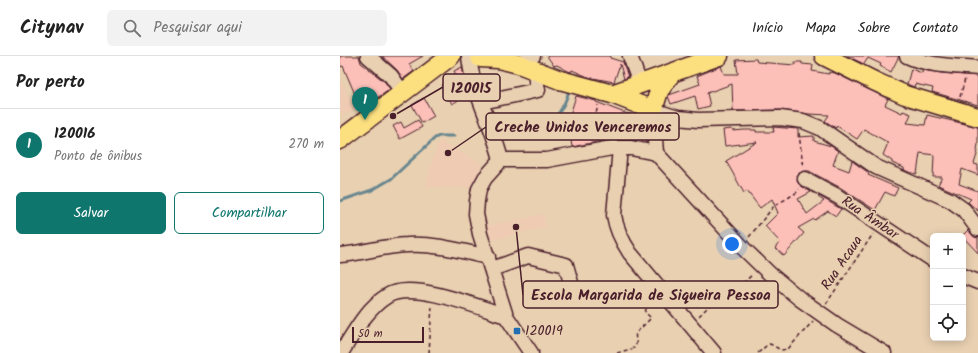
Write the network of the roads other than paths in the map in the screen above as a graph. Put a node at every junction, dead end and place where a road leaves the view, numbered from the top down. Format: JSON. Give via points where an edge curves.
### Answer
{"nodes":[{"id":1,"x":368,"y":56,"type":"edge"},
{"id":2,"x":451,"y":56,"type":"edge"},
{"id":3,"x":477,"y":56,"type":"edge"},
{"id":4,"x":630,"y":56,"type":"edge"},
{"id":5,"x":719,"y":56,"type":"edge"},
{"id":6,"x":824,"y":56,"type":"edge"},
{"id":7,"x":907,"y":56,"type":"edge"},
{"id":8,"x":524,"y":62,"type":"edge"},
{"id":9,"x":973,"y":67,"type":"edge"},
{"id":10,"x":671,"y":74,"type":"junction"},
{"id":11,"x":640,"y":84,"type":"junction"},
{"id":12,"x":404,"y":93,"type":"junction"},
{"id":13,"x":606,"y":93,"type":"junction"},
{"id":14,"x":482,"y":102,"type":"junction"},
{"id":15,"x":652,"y":110,"type":"junction"},
{"id":16,"x":978,"y":117,"type":"edge"},
{"id":17,"x":340,"y":140,"type":"edge"},
{"id":18,"x":620,"y":148,"type":"junction"},
{"id":19,"x":656,"y":153,"type":"junction"},
{"id":20,"x":501,"y":160,"type":"junction"},
{"id":21,"x":804,"y":179,"type":"road end"},
{"id":22,"x":978,"y":229,"type":"edge"},
{"id":23,"x":340,"y":255,"type":"edge"},
{"id":24,"x":930,"y":258,"type":"edge"},
{"id":25,"x":490,"y":263,"type":"junction"},
{"id":26,"x":966,"y":277,"type":"edge"},
{"id":27,"x":978,"y":282,"type":"edge"},
{"id":28,"x":575,"y":297,"type":"dead end"},
{"id":29,"x":506,"y":316,"type":"junction"},
{"id":30,"x":706,"y":350,"type":"edge"},
{"id":31,"x":527,"y":351,"type":"edge"},
{"id":32,"x":341,"y":353,"type":"edge"},
{"id":33,"x":884,"y":353,"type":"edge"}],
"edges":[{"from":1,"to":12,"type":"street","via":[[391,76]]},
{"from":2,"to":12,"type":"main road"},
{"from":3,"to":8,"type":"main road"},
{"from":3,"to":14,"type":"street","via":[[472,76]]},
{"from":4,"to":11,"type":"street"},
{"from":5,"to":10,"type":"main road"},
{"from":6,"to":16,"type":"main road","via":[[906,95]]},
{"from":7,"to":9,"type":"street","via":[[931,63]]},
{"from":8,"to":13,"type":"main road","via":[[560,80]]},
{"from":8,"to":14,"type":"street","via":[[538,90]]},
{"from":10,"to":11,"type":"main road"},
{"from":10,"to":15,"type":"main road","via":[[659,91]]},
{"from":11,"to":13,"type":"main road"},
{"from":12,"to":17,"type":"main road"},
{"from":13,"to":15,"type":"main road"},
{"from":14,"to":20,"type":"street"},
{"from":15,"to":19,"type":"street"},
{"from":15,"to":22,"type":"street","via":[[678,118],[698,120],[780,118],[798,120],[820,128],[876,167],[950,200],[964,210]]},
{"from":18,"to":19,"type":"street"},
{"from":18,"to":20,"type":"street","via":[[547,160]]},
{"from":18,"to":30,"type":"street","via":[[614,205],[615,223],[622,241],[690,325]]},
{"from":19,"to":33,"type":"street","via":[[761,266],[800,299]]},
{"from":20,"to":25,"type":"street","via":[[485,178],[476,201],[480,234]]},
{"from":21,"to":24,"type":"street","name":"Rua Âmbar","via":[[837,196]]},
{"from":23,"to":25,"type":"street","via":[[420,244],[437,246]]},
{"from":25,"to":28,"type":"street","via":[[528,256],[568,261]]},
{"from":25,"to":29,"type":"street"},
{"from":26,"to":27,"type":"street"},
{"from":29,"to":31,"type":"street"},
{"from":29,"to":32,"type":"street","via":[[433,293],[400,291],[388,295],[370,309]]}]}
